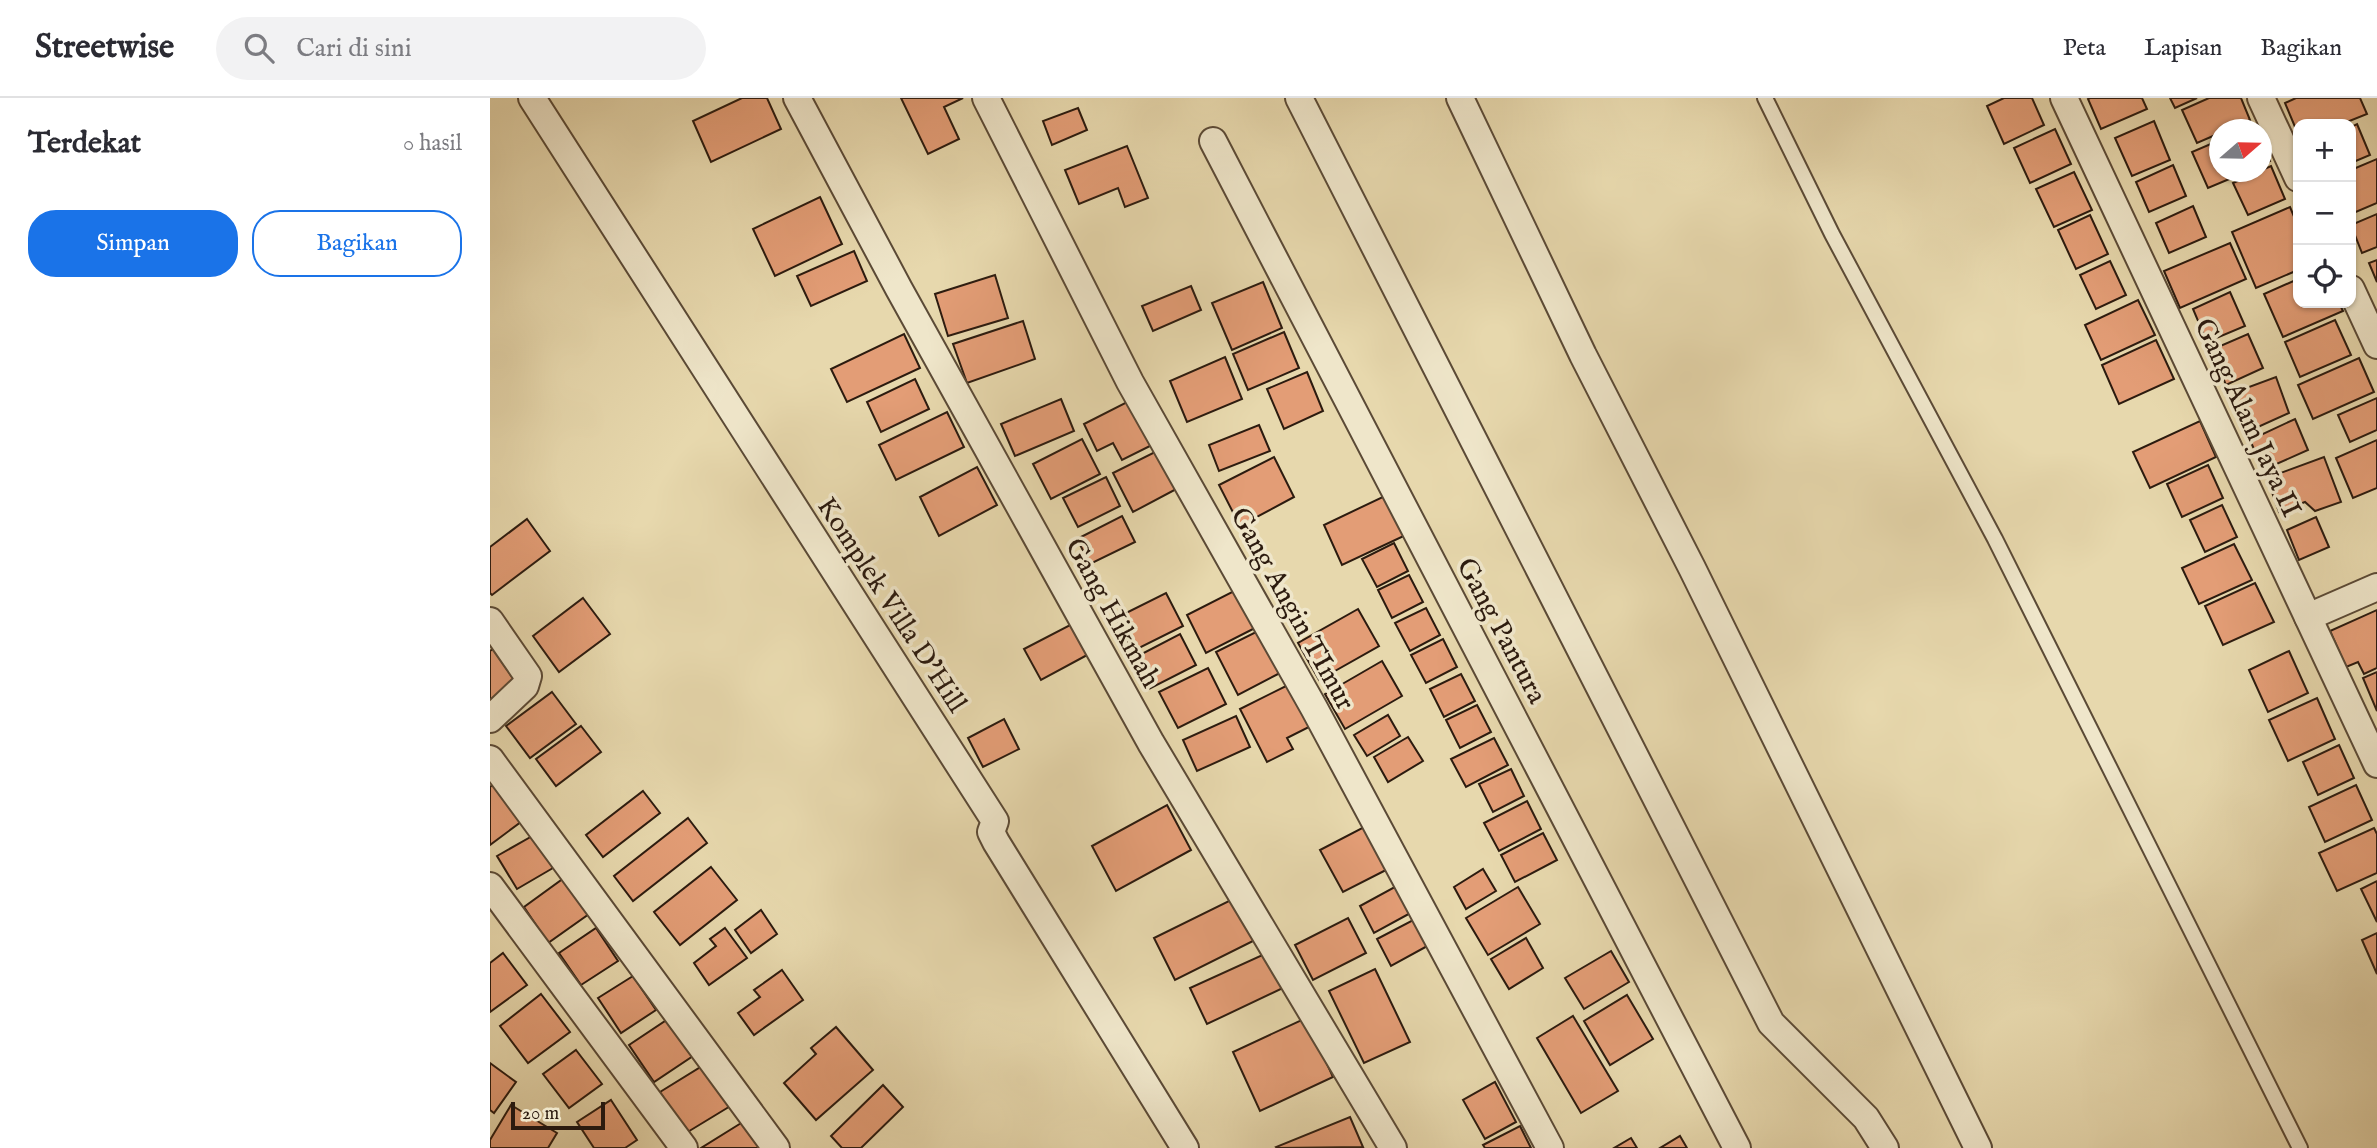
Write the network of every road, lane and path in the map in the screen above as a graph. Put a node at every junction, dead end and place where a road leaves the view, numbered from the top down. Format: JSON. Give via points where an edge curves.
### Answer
{"nodes":[{"id":1,"x":532,"y":98,"type":"edge"},
{"id":2,"x":797,"y":98,"type":"edge"},
{"id":3,"x":986,"y":98,"type":"edge"},
{"id":4,"x":1299,"y":98,"type":"edge"},
{"id":5,"x":1460,"y":98,"type":"edge"},
{"id":6,"x":1765,"y":98,"type":"edge"},
{"id":7,"x":2064,"y":98,"type":"edge"},
{"id":8,"x":2261,"y":98,"type":"edge"},
{"id":9,"x":1213,"y":141,"type":"dead end"},
{"id":10,"x":2293,"y":167,"type":"edge"},
{"id":11,"x":2356,"y":300,"type":"edge"},
{"id":12,"x":2377,"y":345,"type":"edge"},
{"id":13,"x":2377,"y":587,"type":"edge"},
{"id":14,"x":2308,"y":617,"type":"junction"},
{"id":15,"x":490,"y":621,"type":"edge"},
{"id":16,"x":490,"y":719,"type":"edge"},
{"id":17,"x":490,"y":760,"type":"edge"},
{"id":18,"x":2377,"y":764,"type":"edge"},
{"id":19,"x":490,"y":886,"type":"edge"},
{"id":20,"x":684,"y":1148,"type":"edge"},
{"id":21,"x":776,"y":1148,"type":"edge"},
{"id":22,"x":1185,"y":1148,"type":"edge"},
{"id":23,"x":1393,"y":1148,"type":"edge"},
{"id":24,"x":1550,"y":1148,"type":"edge"},
{"id":25,"x":1737,"y":1148,"type":"edge"},
{"id":26,"x":1885,"y":1148,"type":"edge"},
{"id":27,"x":1978,"y":1148,"type":"edge"},
{"id":28,"x":2301,"y":1148,"type":"edge"}],
"edges":[{"from":1,"to":22,"type":"street","name":"Komplek Villa D'Hill","via":[[995,821],[991,832],[996,842]]},
{"from":2,"to":23,"type":"street","name":"Gang Hikmah","via":[[1151,743]]},
{"from":3,"to":24,"type":"street","name":"Gang Angin TImur","via":[[1130,382],[1321,720]]},
{"from":4,"to":26,"type":"street","via":[[1771,1023],[1866,1118]]},
{"from":5,"to":27,"type":"street"},
{"from":6,"to":28,"type":"lane","via":[[1995,539]]},
{"from":7,"to":14,"type":"street","name":"Gang Alam Jaya II"},
{"from":8,"to":10,"type":"street"},
{"from":9,"to":25,"type":"street","name":"Gang Pantura"},
{"from":11,"to":12,"type":"street"},
{"from":13,"to":14,"type":"street"},
{"from":14,"to":18,"type":"street","name":"Gang Alam Jaya II"},
{"from":15,"to":16,"type":"street","via":[[528,676],[525,685]]},
{"from":17,"to":21,"type":"street"},
{"from":19,"to":20,"type":"street"}]}
